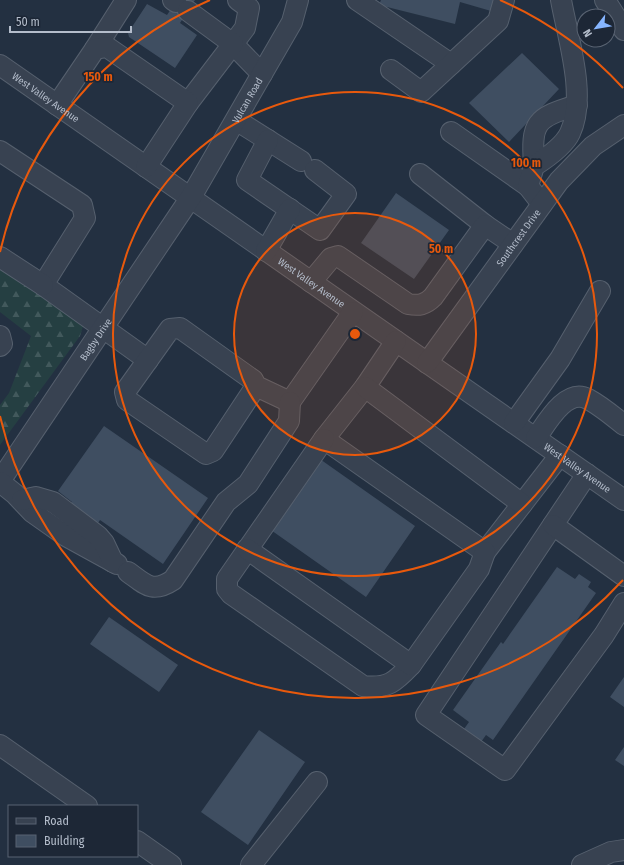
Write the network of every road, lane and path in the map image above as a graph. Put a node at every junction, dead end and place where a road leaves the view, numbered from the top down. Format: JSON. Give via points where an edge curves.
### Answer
{"nodes":[{"id":1,"x":126,"y":0,"type":"edge"},
{"id":2,"x":238,"y":0,"type":"edge"},
{"id":3,"x":298,"y":0,"type":"edge"},
{"id":4,"x":357,"y":0,"type":"edge"},
{"id":5,"x":504,"y":0,"type":"edge"},
{"id":6,"x":561,"y":0,"type":"edge"},
{"id":7,"x":605,"y":0,"type":"edge"},
{"id":8,"x":179,"y":4,"type":"edge"},
{"id":9,"x":624,"y":30,"type":"edge"},
{"id":10,"x":233,"y":44,"type":"junction"},
{"id":11,"x":94,"y":48,"type":"junction"},
{"id":12,"x":451,"y":64,"type":"junction"},
{"id":13,"x":0,"y":66,"type":"edge"},
{"id":14,"x":391,"y":70,"type":"dead end"},
{"id":15,"x":262,"y":74,"type":"junction"},
{"id":16,"x":188,"y":103,"type":"junction"},
{"id":17,"x":57,"y":105,"type":"junction"},
{"id":18,"x":577,"y":105,"type":"junction"},
{"id":19,"x":236,"y":120,"type":"junction"},
{"id":20,"x":624,"y":125,"type":"edge"},
{"id":21,"x":451,"y":132,"type":"dead end"},
{"id":22,"x":268,"y":140,"type":"junction"},
{"id":23,"x":0,"y":151,"type":"edge"},
{"id":24,"x":534,"y":166,"type":"junction"},
{"id":25,"x":146,"y":167,"type":"junction"},
{"id":26,"x":420,"y":174,"type":"dead end"},
{"id":27,"x":528,"y":186,"type":"junction"},
{"id":28,"x":191,"y":197,"type":"junction"},
{"id":29,"x":542,"y":204,"type":"junction"},
{"id":30,"x":290,"y":209,"type":"junction"},
{"id":31,"x":485,"y":224,"type":"junction"},
{"id":32,"x":513,"y":244,"type":"junction"},
{"id":33,"x":266,"y":251,"type":"junction"},
{"id":34,"x":0,"y":257,"type":"edge"},
{"id":35,"x":311,"y":282,"type":"junction"},
{"id":36,"x":43,"y":285,"type":"junction"},
{"id":37,"x":600,"y":291,"type":"dead end"},
{"id":38,"x":354,"y":312,"type":"junction"},
{"id":39,"x":102,"y":328,"type":"junction"},
{"id":40,"x":0,"y":336,"type":"edge"},
{"id":41,"x":396,"y":341,"type":"junction"},
{"id":42,"x":0,"y":346,"type":"edge"},
{"id":43,"x":148,"y":360,"type":"junction"},
{"id":44,"x":427,"y":363,"type":"junction"},
{"id":45,"x":256,"y":386,"type":"junction"},
{"id":46,"x":366,"y":387,"type":"junction"},
{"id":47,"x":290,"y":402,"type":"junction"},
{"id":48,"x":514,"y":423,"type":"junction"},
{"id":49,"x":624,"y":425,"type":"edge"},
{"id":50,"x":536,"y":438,"type":"junction"},
{"id":51,"x":324,"y":439,"type":"junction"},
{"id":52,"x":560,"y":455,"type":"junction"},
{"id":53,"x":2,"y":472,"type":"edge"},
{"id":54,"x":588,"y":474,"type":"junction"},
{"id":55,"x":624,"y":500,"type":"edge"},
{"id":56,"x":522,"y":504,"type":"junction"},
{"id":57,"x":553,"y":525,"type":"junction"},
{"id":58,"x":247,"y":548,"type":"junction"},
{"id":59,"x":485,"y":552,"type":"junction"},
{"id":60,"x":624,"y":576,"type":"edge"},
{"id":61,"x":624,"y":603,"type":"edge"},
{"id":62,"x":411,"y":665,"type":"junction"},
{"id":63,"x":0,"y":745,"type":"edge"},
{"id":64,"x":317,"y":782,"type":"dead end"},
{"id":65,"x":86,"y":805,"type":"edge"},
{"id":66,"x":138,"y":842,"type":"edge"},
{"id":67,"x":624,"y":850,"type":"edge"},
{"id":68,"x":171,"y":865,"type":"edge"},
{"id":69,"x":250,"y":865,"type":"edge"},
{"id":70,"x":582,"y":865,"type":"edge"}],
"edges":[{"from":1,"to":11,"type":"street"},
{"from":2,"to":10,"type":"street","via":[[249,8],[244,28]]},
{"from":3,"to":15,"type":"street","name":"Vulcan Road","via":[[292,22]]},
{"from":4,"to":12,"type":"street"},
{"from":5,"to":12,"type":"street","via":[[498,21]]},
{"from":6,"to":18,"type":"street","via":[[578,90]]},
{"from":7,"to":9,"type":"street"},
{"from":8,"to":10,"type":"street"},
{"from":10,"to":15,"type":"street"},
{"from":10,"to":16,"type":"street"},
{"from":11,"to":16,"type":"street","via":[[107,47]]},
{"from":11,"to":17,"type":"street"},
{"from":12,"to":14,"type":"street","via":[[421,92]]},
{"from":13,"to":17,"type":"street","name":"West Valley Avenue"},
{"from":15,"to":19,"type":"street","name":"Vulcan Road"},
{"from":16,"to":25,"type":"street"},
{"from":17,"to":25,"type":"street","name":"West Valley Avenue"},
{"from":18,"to":24,"type":"street","via":[[570,134],[549,156]]},
{"from":18,"to":24,"type":"street","via":[[551,113],[534,130]]},
{"from":19,"to":22,"type":"street"},
{"from":19,"to":28,"type":"street","name":"Vulcan Road"},
{"from":20,"to":29,"type":"street","name":"Southcrest Drive","via":[[593,146],[559,181]]},
{"from":21,"to":27,"type":"street"},
{"from":22,"to":30,"type":"street","via":[[247,180]]},
{"from":22,"to":30,"type":"street","via":[[346,194],[320,230]]},
{"from":23,"to":36,"type":"street","via":[[82,205],[85,218]]},
{"from":24,"to":27,"type":"street"},
{"from":25,"to":28,"type":"street","name":"West Valley Avenue"},
{"from":26,"to":31,"type":"street"},
{"from":27,"to":29,"type":"street"},
{"from":28,"to":33,"type":"street","name":"West Valley Avenue"},
{"from":28,"to":39,"type":"street","name":"Bagby Drive"},
{"from":29,"to":32,"type":"street","name":"Southcrest Drive"},
{"from":30,"to":33,"type":"street"},
{"from":31,"to":32,"type":"street"},
{"from":31,"to":35,"type":"street","via":[[426,304],[408,304],[338,256],[330,258]]},
{"from":32,"to":44,"type":"street","name":"Southcrest Drive"},
{"from":33,"to":35,"type":"street","name":"West Valley Avenue"},
{"from":34,"to":36,"type":"street"},
{"from":35,"to":38,"type":"street","name":"West Valley Avenue"},
{"from":36,"to":39,"type":"street"},
{"from":37,"to":48,"type":"street","via":[[560,358]]},
{"from":38,"to":41,"type":"street","name":"West Valley Avenue"},
{"from":38,"to":47,"type":"street"},
{"from":39,"to":43,"type":"street"},
{"from":39,"to":53,"type":"street","name":"Bagby Drive"},
{"from":40,"to":42,"type":"street"},
{"from":41,"to":44,"type":"street","name":"West Valley Avenue"},
{"from":41,"to":46,"type":"street"},
{"from":43,"to":45,"type":"street","via":[[170,329],[180,328],[254,380]]},
{"from":43,"to":45,"type":"street","via":[[125,392],[127,400],[206,454],[213,451]]},
{"from":44,"to":48,"type":"street","name":"West Valley Avenue"},
{"from":45,"to":47,"type":"street"},
{"from":46,"to":51,"type":"street"},
{"from":46,"to":56,"type":"street"},
{"from":47,"to":53,"type":"street","via":[[290,421],[248,484],[226,502],[173,580],[162,587],[149,586],[66,536],[32,512]]},
{"from":48,"to":50,"type":"street","name":"West Valley Avenue"},
{"from":49,"to":50,"type":"street","via":[[587,398],[572,398],[556,408]]},
{"from":50,"to":52,"type":"street","name":"West Valley Avenue"},
{"from":51,"to":58,"type":"street"},
{"from":51,"to":59,"type":"street"},
{"from":52,"to":54,"type":"street","name":"West Valley Avenue"},
{"from":52,"to":56,"type":"street"},
{"from":54,"to":55,"type":"street","name":"West Valley Avenue"},
{"from":54,"to":57,"type":"street"},
{"from":56,"to":59,"type":"street"},
{"from":57,"to":60,"type":"street"},
{"from":57,"to":61,"type":"street","via":[[426,715],[505,770],[604,635]]},
{"from":58,"to":62,"type":"street"},
{"from":58,"to":62,"type":"street","via":[[227,578],[227,589],[231,594],[363,686],[379,687],[390,684]]},
{"from":59,"to":62,"type":"street","via":[[479,569]]},
{"from":63,"to":65,"type":"street"},
{"from":64,"to":69,"type":"street"},
{"from":66,"to":68,"type":"street"},
{"from":67,"to":70,"type":"street","via":[[611,852]]}]}
